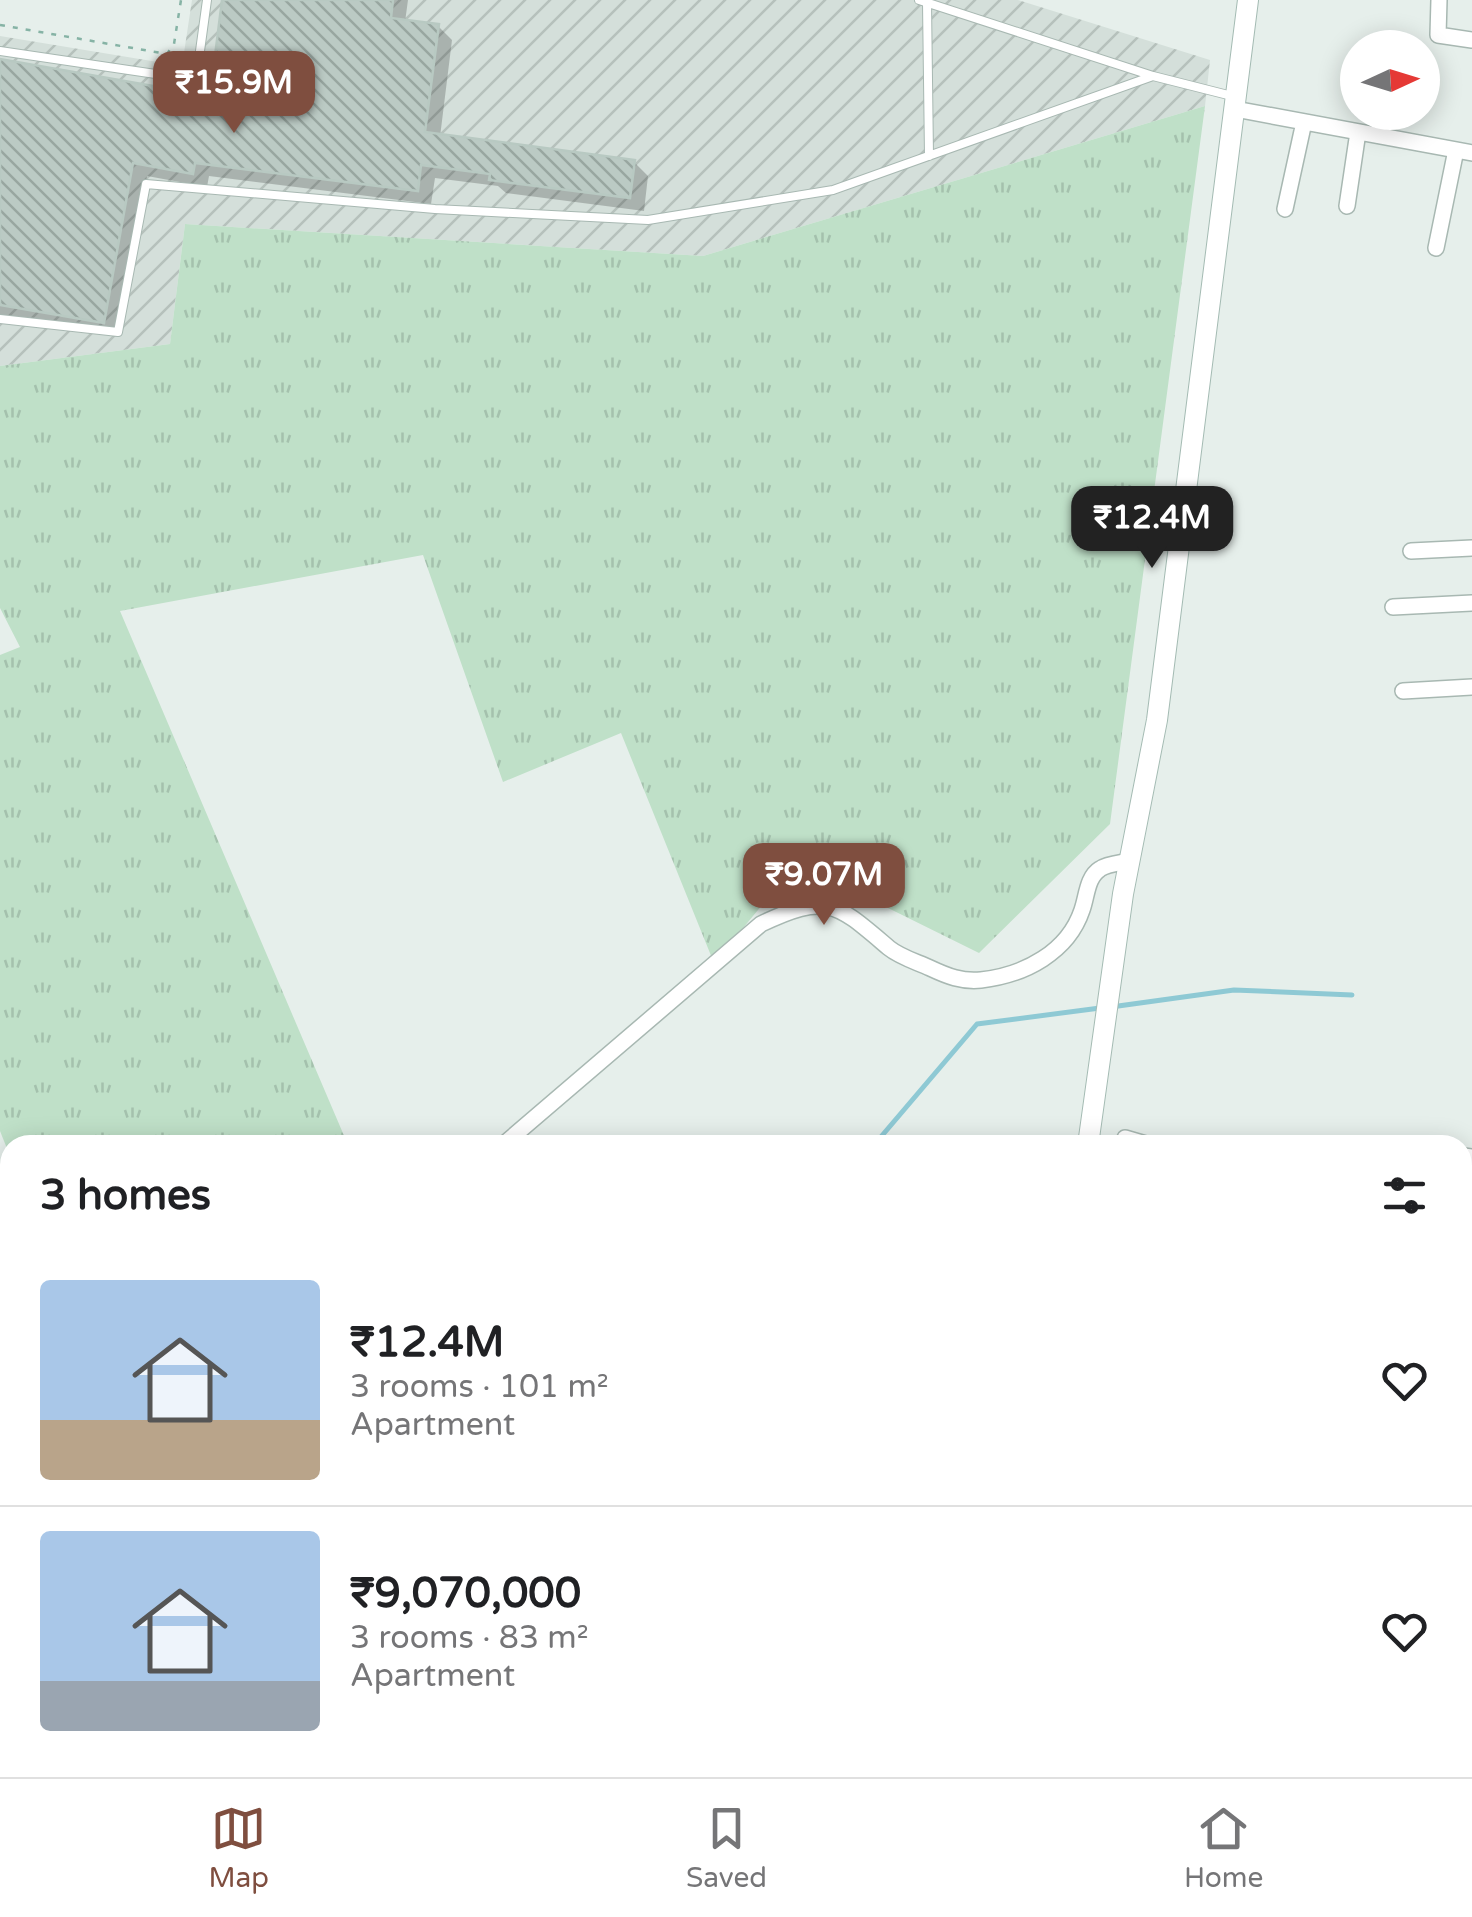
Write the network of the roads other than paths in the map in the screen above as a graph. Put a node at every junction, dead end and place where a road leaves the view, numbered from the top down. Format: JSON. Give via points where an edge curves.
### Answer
{"nodes":[{"id":1,"x":207,"y":0,"type":"edge"},
{"id":2,"x":1248,"y":0,"type":"edge"},
{"id":3,"x":1439,"y":0,"type":"edge"},
{"id":4,"x":923,"y":1,"type":"edge"},
{"id":5,"x":1472,"y":40,"type":"edge"},
{"id":6,"x":0,"y":51,"type":"edge"},
{"id":7,"x":1153,"y":76,"type":"junction"},
{"id":8,"x":1235,"y":103,"type":"junction"},
{"id":9,"x":1304,"y":122,"type":"junction"},
{"id":10,"x":1358,"y":132,"type":"junction"},
{"id":11,"x":1464,"y":152,"type":"edge"},
{"id":12,"x":929,"y":156,"type":"junction"},
{"id":13,"x":1347,"y":206,"type":"dead end"},
{"id":14,"x":1285,"y":209,"type":"dead end"},
{"id":15,"x":1436,"y":248,"type":"dead end"},
{"id":16,"x":0,"y":319,"type":"edge"},
{"id":17,"x":1472,"y":548,"type":"edge"},
{"id":18,"x":1411,"y":551,"type":"dead end"},
{"id":19,"x":1472,"y":603,"type":"edge"},
{"id":20,"x":1393,"y":607,"type":"dead end"},
{"id":21,"x":1472,"y":687,"type":"edge"},
{"id":22,"x":1403,"y":691,"type":"dead end"},
{"id":23,"x":1130,"y":861,"type":"junction"},
{"id":24,"x":514,"y":1135,"type":"edge"},
{"id":25,"x":1089,"y":1135,"type":"edge"}],
"edges":[{"from":1,"to":6,"type":"lane","via":[[196,80]]},
{"from":2,"to":8,"type":"street"},
{"from":3,"to":5,"type":"street","via":[[1438,34]]},
{"from":4,"to":7,"type":"lane"},
{"from":4,"to":12,"type":"lane"},
{"from":7,"to":8,"type":"lane"},
{"from":7,"to":12,"type":"lane"},
{"from":8,"to":9,"type":"street"},
{"from":8,"to":23,"type":"street","via":[[1184,528]]},
{"from":9,"to":10,"type":"street"},
{"from":9,"to":14,"type":"street"},
{"from":10,"to":11,"type":"street"},
{"from":10,"to":13,"type":"street"},
{"from":11,"to":15,"type":"street"},
{"from":12,"to":16,"type":"lane","via":[[834,190],[648,220],[146,184],[118,332]]},
{"from":17,"to":18,"type":"street"},
{"from":19,"to":20,"type":"street"},
{"from":21,"to":22,"type":"street"},
{"from":23,"to":24,"type":"street","via":[[1100,868],[1071,936],[1058,950],[980,980],[954,979],[891,950],[853,915],[830,905],[790,910],[761,924]]},
{"from":23,"to":25,"type":"street"}]}
